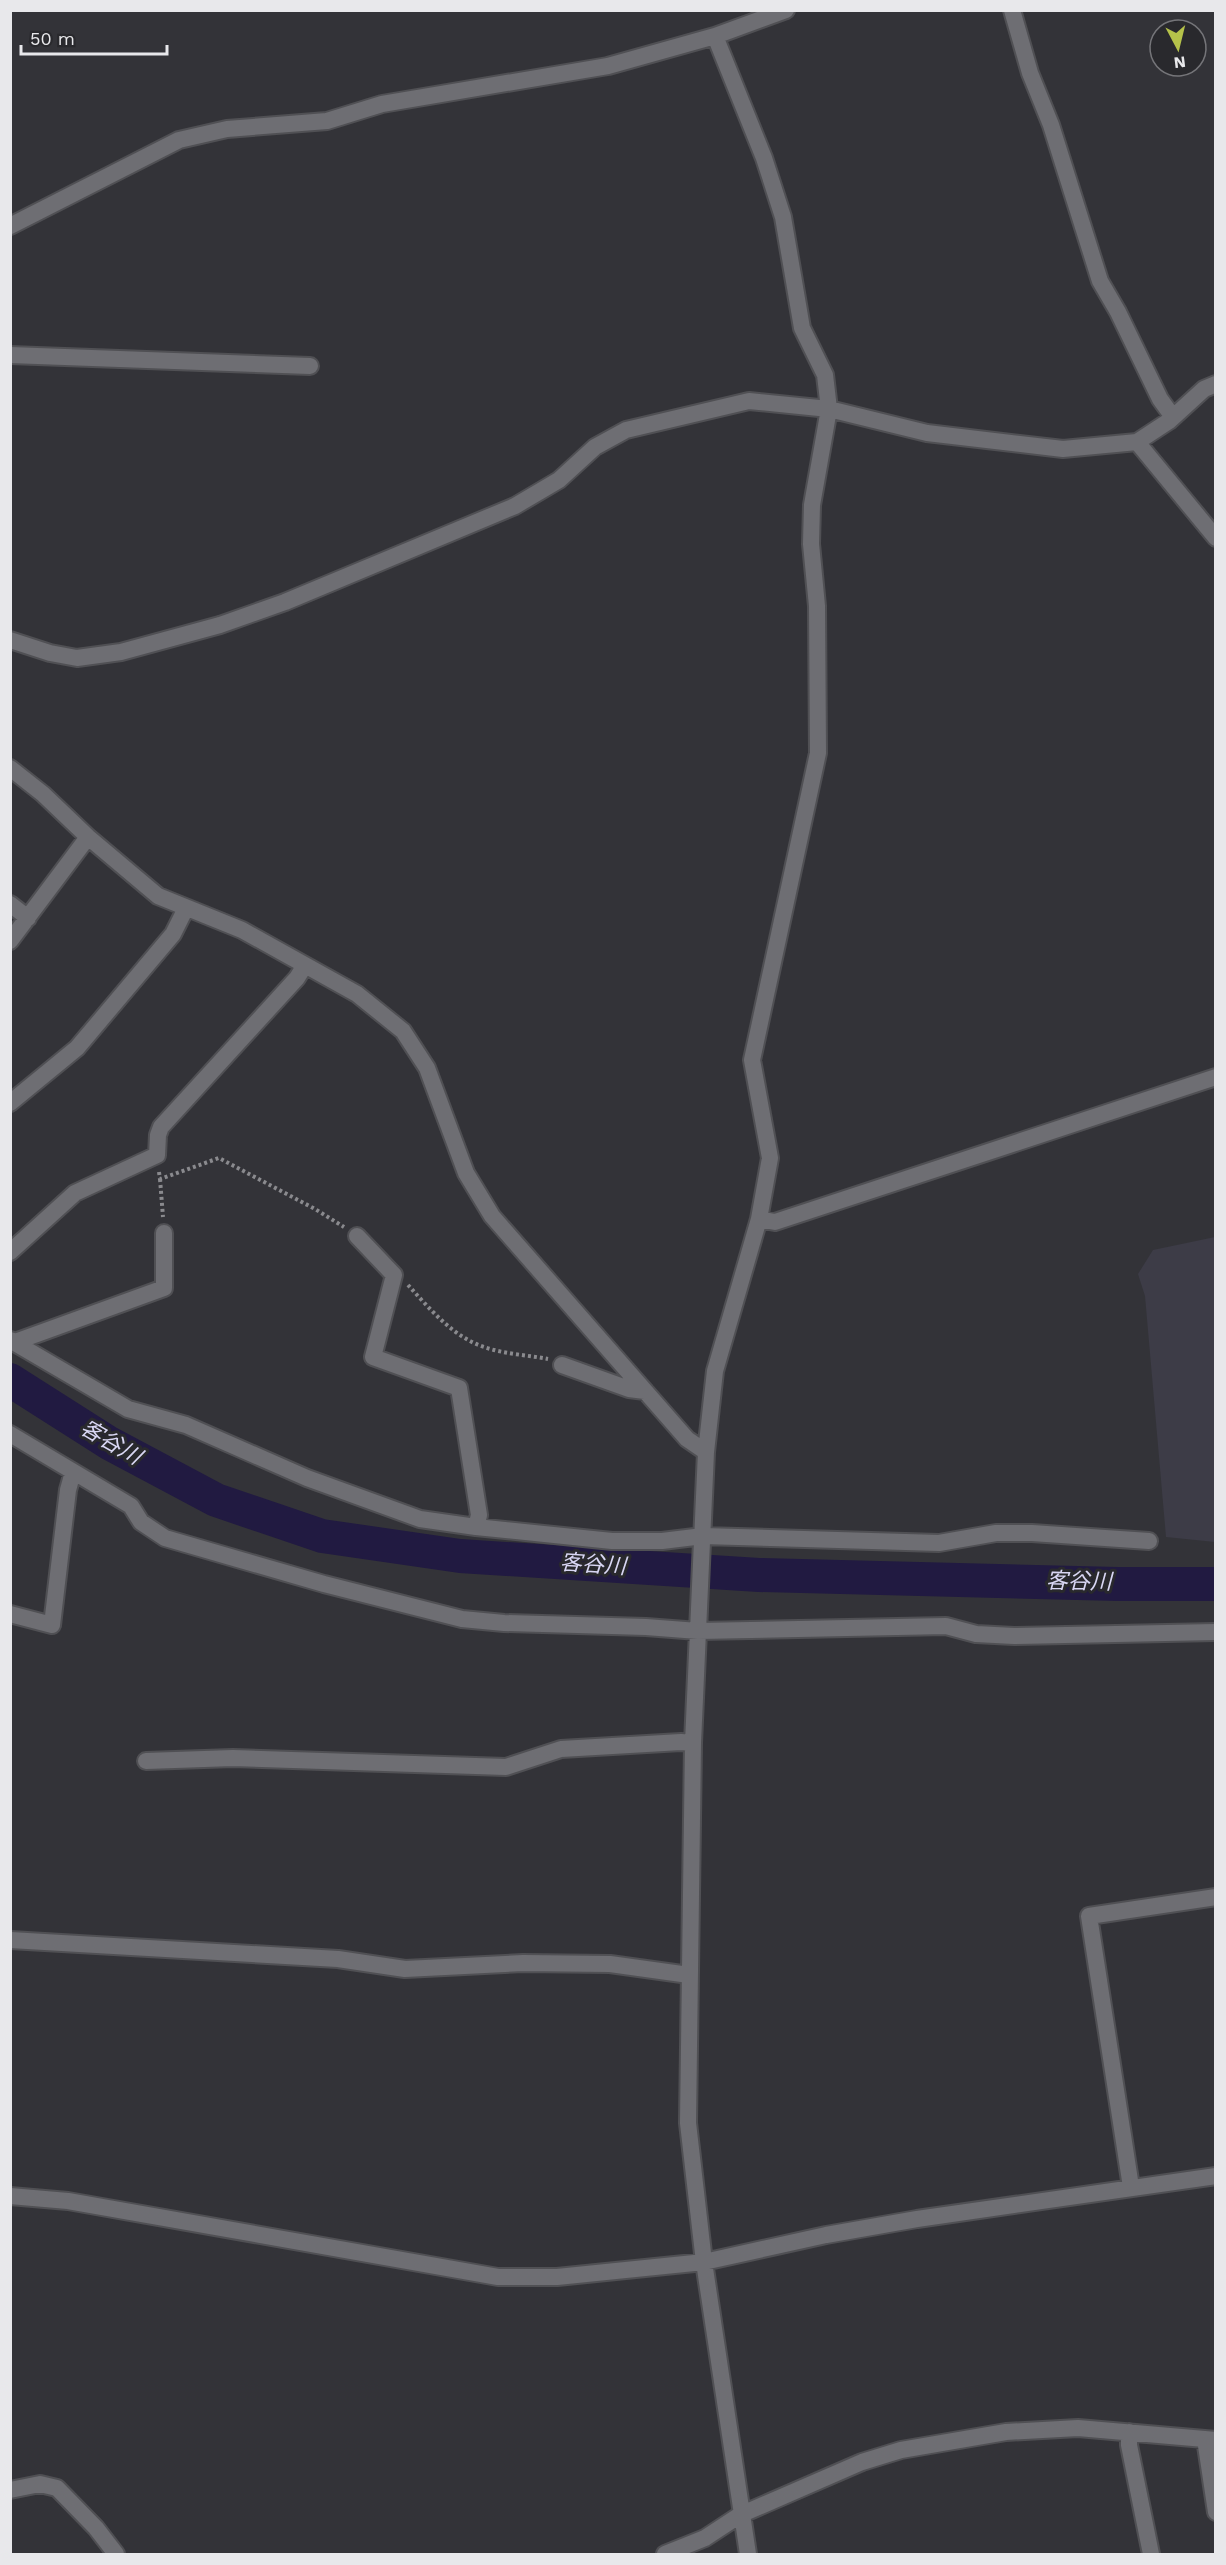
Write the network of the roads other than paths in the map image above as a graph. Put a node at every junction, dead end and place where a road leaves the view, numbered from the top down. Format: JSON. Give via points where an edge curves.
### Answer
{"nodes":[{"id":1,"x":786,"y":10,"type":"edge"},
{"id":2,"x":1012,"y":10,"type":"edge"},
{"id":3,"x":715,"y":36,"type":"junction"},
{"id":4,"x":10,"y":226,"type":"edge"},
{"id":5,"x":10,"y":355,"type":"edge"},
{"id":6,"x":310,"y":366,"type":"dead end"},
{"id":7,"x":1215,"y":384,"type":"edge"},
{"id":8,"x":829,"y":409,"type":"junction"},
{"id":9,"x":1173,"y":417,"type":"junction"},
{"id":10,"x":1137,"y":442,"type":"junction"},
{"id":11,"x":1215,"y":538,"type":"edge"},
{"id":12,"x":10,"y":640,"type":"edge"},
{"id":13,"x":10,"y":768,"type":"edge"},
{"id":14,"x":88,"y":837,"type":"junction"},
{"id":15,"x":10,"y":903,"type":"edge"},
{"id":16,"x":186,"y":908,"type":"junction"},
{"id":17,"x":28,"y":918,"type":"junction"},
{"id":18,"x":10,"y":941,"type":"edge"},
{"id":19,"x":305,"y":965,"type":"junction"},
{"id":20,"x":1215,"y":1077,"type":"edge"},
{"id":21,"x":10,"y":1103,"type":"edge"},
{"id":22,"x":759,"y":1219,"type":"junction"},
{"id":23,"x":164,"y":1233,"type":"road end"},
{"id":24,"x":357,"y":1236,"type":"road end"},
{"id":25,"x":10,"y":1252,"type":"edge"},
{"id":26,"x":13,"y":1341,"type":"edge"},
{"id":27,"x":562,"y":1365,"type":"road end"},
{"id":28,"x":645,"y":1391,"type":"junction"},
{"id":29,"x":10,"y":1434,"type":"edge"},
{"id":30,"x":705,"y":1452,"type":"junction"},
{"id":31,"x":73,"y":1472,"type":"junction"},
{"id":32,"x":476,"y":1527,"type":"junction"},
{"id":33,"x":1149,"y":1541,"type":"dead end"},
{"id":34,"x":702,"y":1542,"type":"junction"},
{"id":35,"x":10,"y":1614,"type":"edge"},
{"id":36,"x":698,"y":1627,"type":"junction"},
{"id":37,"x":1215,"y":1632,"type":"edge"},
{"id":38,"x":693,"y":1743,"type":"junction"},
{"id":39,"x":146,"y":1761,"type":"dead end"},
{"id":40,"x":1215,"y":1897,"type":"edge"},
{"id":41,"x":10,"y":1940,"type":"edge"},
{"id":42,"x":689,"y":1975,"type":"junction"},
{"id":43,"x":1215,"y":2176,"type":"edge"},
{"id":44,"x":1131,"y":2187,"type":"junction"},
{"id":45,"x":10,"y":2196,"type":"edge"},
{"id":46,"x":704,"y":2262,"type":"junction"},
{"id":47,"x":1130,"y":2432,"type":"junction"},
{"id":48,"x":1210,"y":2440,"type":"edge"},
{"id":49,"x":10,"y":2490,"type":"edge"},
{"id":50,"x":1215,"y":2512,"type":"edge"},
{"id":51,"x":740,"y":2515,"type":"junction"},
{"id":52,"x":116,"y":2554,"type":"edge"},
{"id":53,"x":665,"y":2554,"type":"edge"},
{"id":54,"x":748,"y":2554,"type":"edge"},
{"id":55,"x":1151,"y":2554,"type":"edge"}],
"edges":[{"from":1,"to":3,"type":"street"},
{"from":2,"to":9,"type":"street","via":[[1100,281]]},
{"from":3,"to":4,"type":"street","via":[[608,66],[392,102],[327,120],[226,129],[178,140]]},
{"from":3,"to":8,"type":"street","via":[[783,216],[802,328],[825,375]]},
{"from":5,"to":6,"type":"street"},
{"from":7,"to":9,"type":"street"},
{"from":8,"to":10,"type":"street","via":[[927,433],[1063,449]]},
{"from":8,"to":12,"type":"street","via":[[749,401],[626,430],[595,447],[559,480],[515,506],[285,602],[164,641],[77,658]]},
{"from":8,"to":22,"type":"street","via":[[812,505],[818,753],[752,1060],[770,1158]]},
{"from":9,"to":10,"type":"street"},
{"from":10,"to":11,"type":"street"},
{"from":13,"to":14,"type":"street"},
{"from":14,"to":16,"type":"street","via":[[158,896]]},
{"from":14,"to":17,"type":"street"},
{"from":15,"to":17,"type":"street"},
{"from":16,"to":19,"type":"street","via":[[242,930]]},
{"from":16,"to":21,"type":"street","via":[[173,934],[77,1048]]},
{"from":17,"to":18,"type":"street"},
{"from":19,"to":25,"type":"street","via":[[161,1127],[157,1155],[75,1193]]},
{"from":19,"to":28,"type":"street","via":[[357,994],[403,1031],[427,1068],[466,1173],[492,1216]]},
{"from":20,"to":22,"type":"street","via":[[775,1222]]},
{"from":22,"to":30,"type":"street","via":[[715,1371]]},
{"from":23,"to":26,"type":"street","via":[[164,1288]]},
{"from":24,"to":32,"type":"street","via":[[394,1275],[373,1357],[459,1388],[479,1515]]},
{"from":26,"to":32,"type":"street","via":[[128,1409],[186,1425],[307,1478],[420,1519]]},
{"from":27,"to":28,"type":"street"},
{"from":28,"to":30,"type":"street","via":[[687,1439]]},
{"from":29,"to":31,"type":"street"},
{"from":30,"to":34,"type":"street"},
{"from":31,"to":35,"type":"street","via":[[52,1625]]},
{"from":31,"to":36,"type":"street","via":[[131,1506],[141,1522],[165,1538],[462,1619]]},
{"from":32,"to":34,"type":"street","via":[[612,1540]]},
{"from":33,"to":34,"type":"street","via":[[996,1533],[939,1543]]},
{"from":34,"to":36,"type":"street"},
{"from":36,"to":37,"type":"street","via":[[946,1626],[976,1634],[1014,1636]]},
{"from":36,"to":38,"type":"street"},
{"from":38,"to":39,"type":"street","via":[[561,1749],[506,1767],[233,1758]]},
{"from":38,"to":42,"type":"street"},
{"from":40,"to":44,"type":"street","via":[[1089,1916]]},
{"from":41,"to":42,"type":"street","via":[[338,1959],[405,1969],[523,1963],[610,1964]]},
{"from":42,"to":46,"type":"street","via":[[688,2123]]},
{"from":43,"to":44,"type":"street"},
{"from":44,"to":46,"type":"street","via":[[894,2223]]},
{"from":45,"to":46,"type":"street","via":[[68,2201],[498,2277],[557,2277]]},
{"from":46,"to":51,"type":"street"},
{"from":47,"to":48,"type":"street"},
{"from":47,"to":51,"type":"street","via":[[1078,2428],[1006,2432],[901,2450],[862,2462]]},
{"from":47,"to":55,"type":"street"},
{"from":48,"to":50,"type":"street"},
{"from":49,"to":52,"type":"street","via":[[40,2484],[57,2488]]},
{"from":51,"to":53,"type":"street","via":[[705,2538]]},
{"from":51,"to":54,"type":"street"}]}
